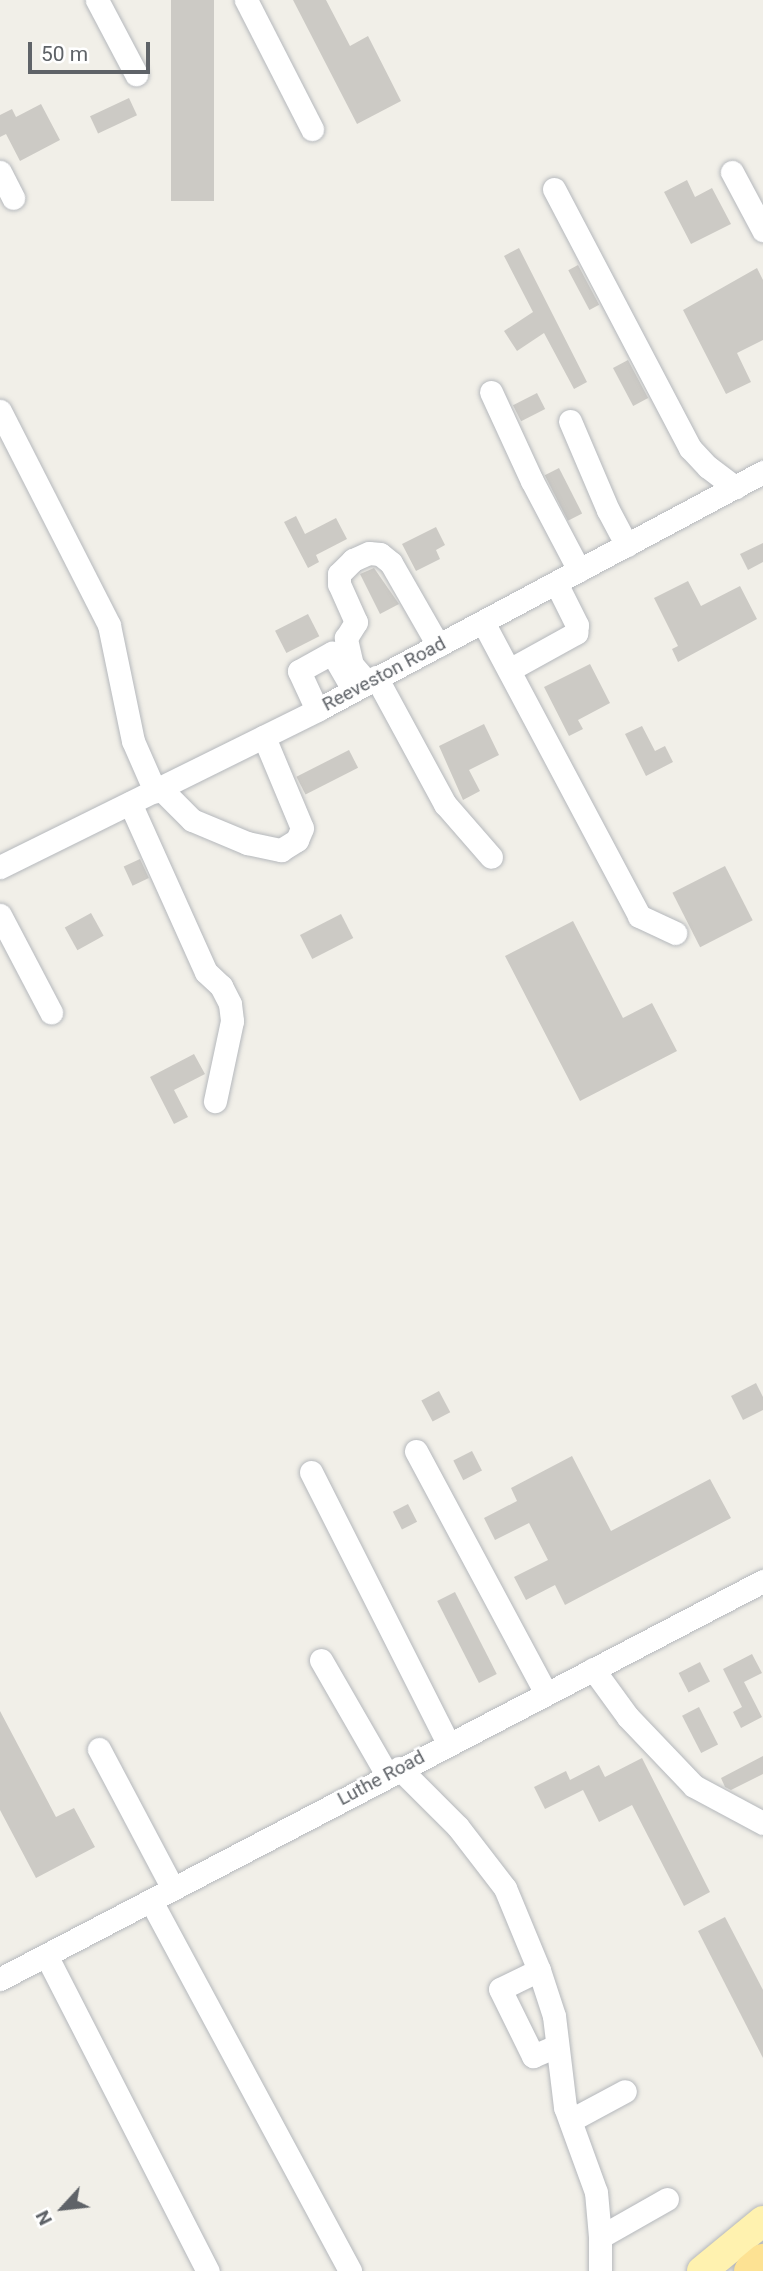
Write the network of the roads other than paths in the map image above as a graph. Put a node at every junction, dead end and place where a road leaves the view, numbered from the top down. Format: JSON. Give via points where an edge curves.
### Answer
{"nodes":[{"id":1,"x":97,"y":0,"type":"edge"},
{"id":2,"x":246,"y":0,"type":"edge"},
{"id":3,"x":136,"y":74,"type":"dead end"},
{"id":4,"x":312,"y":129,"type":"dead end"},
{"id":5,"x":0,"y":172,"type":"edge"},
{"id":6,"x":732,"y":172,"type":"dead end"},
{"id":7,"x":554,"y":190,"type":"dead end"},
{"id":8,"x":13,"y":198,"type":"dead end"},
{"id":9,"x":763,"y":230,"type":"edge"},
{"id":10,"x":491,"y":392,"type":"dead end"},
{"id":11,"x":0,"y":411,"type":"edge"},
{"id":12,"x":570,"y":421,"type":"dead end"},
{"id":13,"x":763,"y":472,"type":"edge"},
{"id":14,"x":735,"y":487,"type":"junction"},
{"id":15,"x":627,"y":545,"type":"junction"},
{"id":16,"x":579,"y":570,"type":"junction"},
{"id":17,"x":556,"y":583,"type":"junction"},
{"id":18,"x":483,"y":622,"type":"junction"},
{"id":19,"x":438,"y":645,"type":"junction"},
{"id":20,"x":509,"y":670,"type":"junction"},
{"id":21,"x":366,"y":683,"type":"junction"},
{"id":22,"x":317,"y":710,"type":"junction"},
{"id":23,"x":264,"y":737,"type":"junction"},
{"id":24,"x":158,"y":790,"type":"junction"},
{"id":25,"x":130,"y":803,"type":"junction"},
{"id":26,"x":491,"y":857,"type":"dead end"},
{"id":27,"x":0,"y":867,"type":"edge"},
{"id":28,"x":0,"y":915,"type":"edge"},
{"id":29,"x":675,"y":933,"type":"dead end"},
{"id":30,"x":51,"y":1012,"type":"dead end"},
{"id":31,"x":215,"y":1101,"type":"dead end"},
{"id":32,"x":416,"y":1451,"type":"dead end"},
{"id":33,"x":312,"y":1472,"type":"dead end"},
{"id":34,"x":763,"y":1581,"type":"edge"},
{"id":35,"x":321,"y":1660,"type":"dead end"},
{"id":36,"x":593,"y":1669,"type":"junction"},
{"id":37,"x":546,"y":1693,"type":"junction"},
{"id":38,"x":448,"y":1744,"type":"junction"},
{"id":39,"x":99,"y":1749,"type":"dead end"},
{"id":40,"x":393,"y":1772,"type":"junction"},
{"id":41,"x":763,"y":1823,"type":"edge"},
{"id":42,"x":173,"y":1889,"type":"junction"},
{"id":43,"x":151,"y":1901,"type":"junction"},
{"id":44,"x":46,"y":1955,"type":"junction"},
{"id":45,"x":539,"y":1970,"type":"junction"},
{"id":46,"x":0,"y":1979,"type":"edge"},
{"id":47,"x":557,"y":2046,"type":"junction"},
{"id":48,"x":625,"y":2091,"type":"dead end"},
{"id":49,"x":570,"y":2120,"type":"junction"},
{"id":50,"x":667,"y":2199,"type":"dead end"},
{"id":51,"x":763,"y":2221,"type":"edge"},
{"id":52,"x":600,"y":2237,"type":"junction"},
{"id":53,"x":763,"y":2263,"type":"edge"},
{"id":54,"x":208,"y":2271,"type":"edge"},
{"id":55,"x":350,"y":2271,"type":"edge"},
{"id":56,"x":600,"y":2271,"type":"edge"},
{"id":57,"x":702,"y":2271,"type":"edge"},
{"id":58,"x":751,"y":2271,"type":"edge"},
{"id":59,"x":757,"y":2271,"type":"edge"}],
"edges":[{"from":1,"to":3,"type":"street"},
{"from":2,"to":4,"type":"street"},
{"from":5,"to":8,"type":"street"},
{"from":6,"to":9,"type":"street"},
{"from":7,"to":14,"type":"street","via":[[690,448]]},
{"from":10,"to":16,"type":"street"},
{"from":11,"to":24,"type":"street","via":[[109,625],[133,741]]},
{"from":12,"to":15,"type":"street"},
{"from":13,"to":14,"type":"street","name":"Reeveston Road"},
{"from":14,"to":15,"type":"street","name":"Reeveston Road"},
{"from":15,"to":16,"type":"street","name":"Reeveston Road"},
{"from":16,"to":17,"type":"street","name":"Reeveston Road"},
{"from":17,"to":18,"type":"street","name":"Reeveston Road"},
{"from":17,"to":20,"type":"street","via":[[577,625],[576,633]]},
{"from":18,"to":19,"type":"street","name":"Reeveston Road"},
{"from":18,"to":20,"type":"street"},
{"from":19,"to":21,"type":"street","name":"Reeveston Road"},
{"from":19,"to":21,"type":"street","via":[[391,563],[380,554],[369,553],[353,560],[339,573],[339,584],[356,622],[346,638],[352,666]]},
{"from":20,"to":29,"type":"street","via":[[639,916]]},
{"from":21,"to":22,"type":"street","name":"Reeveston Road"},
{"from":21,"to":22,"type":"street","via":[[332,653],[299,671]]},
{"from":21,"to":26,"type":"street","via":[[445,804]]},
{"from":22,"to":23,"type":"street","name":"Reeveston Road"},
{"from":23,"to":24,"type":"street","name":"Reeveston Road"},
{"from":23,"to":24,"type":"street","via":[[302,828],[297,840],[281,850],[247,843],[192,820]]},
{"from":24,"to":25,"type":"street","name":"Reeveston Road"},
{"from":25,"to":27,"type":"street","name":"Reeveston Road"},
{"from":25,"to":31,"type":"street","via":[[206,972],[221,986],[230,1004],[232,1021]]},
{"from":28,"to":30,"type":"street"},
{"from":32,"to":37,"type":"street"},
{"from":33,"to":38,"type":"street"},
{"from":34,"to":36,"type":"street","name":"Luthe Road"},
{"from":35,"to":40,"type":"street"},
{"from":36,"to":37,"type":"street","name":"Luthe Road"},
{"from":36,"to":41,"type":"street","via":[[628,1717],[694,1786]]},
{"from":37,"to":38,"type":"street","name":"Luthe Road"},
{"from":38,"to":40,"type":"street","name":"Luthe Road"},
{"from":39,"to":42,"type":"street"},
{"from":40,"to":42,"type":"street","name":"Luthe Road"},
{"from":40,"to":45,"type":"street","via":[[458,1827],[505,1888]]},
{"from":42,"to":43,"type":"street","name":"Luthe Road"},
{"from":43,"to":44,"type":"street","name":"Luthe Road"},
{"from":43,"to":55,"type":"street"},
{"from":44,"to":46,"type":"street","name":"Luthe Road"},
{"from":44,"to":54,"type":"street"},
{"from":45,"to":47,"type":"street","via":[[554,2016]]},
{"from":45,"to":47,"type":"street","via":[[500,1989],[533,2056]]},
{"from":47,"to":49,"type":"street"},
{"from":48,"to":49,"type":"street"},
{"from":49,"to":52,"type":"street","via":[[596,2192]]},
{"from":50,"to":52,"type":"street"},
{"from":51,"to":57,"type":"main road"},
{"from":52,"to":56,"type":"street"},
{"from":53,"to":58,"type":"highway"},
{"from":53,"to":59,"type":"highway"}]}
